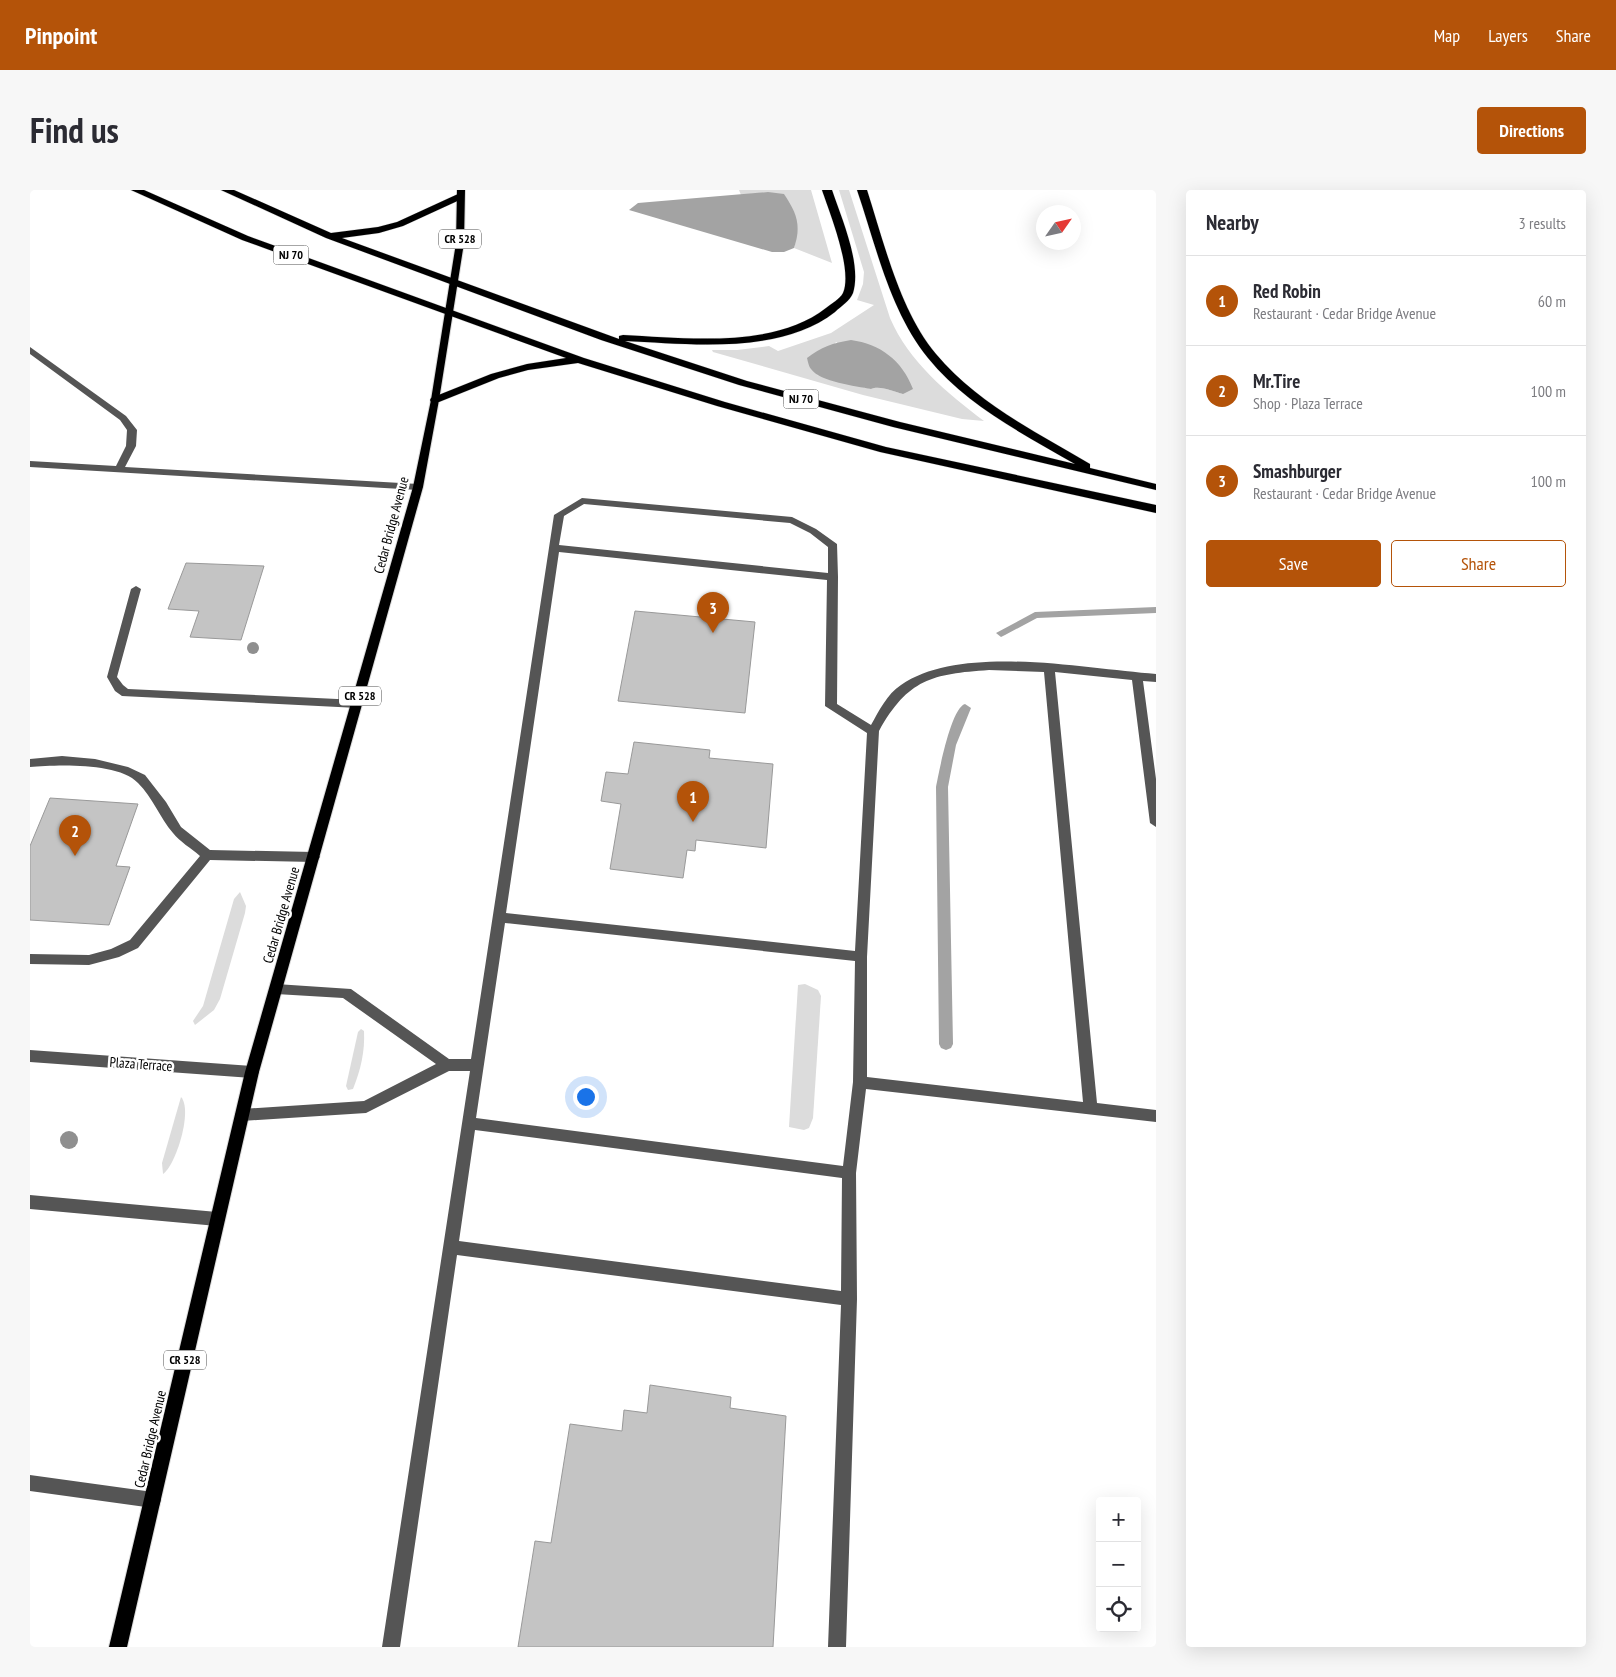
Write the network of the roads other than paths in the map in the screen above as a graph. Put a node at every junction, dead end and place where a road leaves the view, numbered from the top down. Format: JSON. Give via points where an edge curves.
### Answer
{"nodes":[{"id":1,"x":136,"y":190,"type":"edge"},
{"id":2,"x":226,"y":190,"type":"edge"},
{"id":3,"x":827,"y":190,"type":"edge"},
{"id":4,"x":862,"y":190,"type":"edge"},
{"id":5,"x":461,"y":193,"type":"edge"},
{"id":6,"x":329,"y":236,"type":"junction"},
{"id":7,"x":454,"y":282,"type":"junction"},
{"id":8,"x":449,"y":313,"type":"junction"},
{"id":9,"x":605,"y":338,"type":"junction"},
{"id":10,"x":30,"y":350,"type":"edge"},
{"id":11,"x":580,"y":360,"type":"junction"},
{"id":12,"x":436,"y":400,"type":"junction"},
{"id":13,"x":30,"y":464,"type":"edge"},
{"id":14,"x":119,"y":469,"type":"junction"},
{"id":15,"x":1101,"y":475,"type":"junction"},
{"id":16,"x":418,"y":487,"type":"junction"},
{"id":17,"x":1156,"y":487,"type":"edge"},
{"id":18,"x":1156,"y":509,"type":"edge"},
{"id":19,"x":554,"y":548,"type":"junction"},
{"id":20,"x":833,"y":576,"type":"junction"},
{"id":21,"x":136,"y":588,"type":"dead end"},
{"id":22,"x":1049,"y":669,"type":"junction"},
{"id":23,"x":1137,"y":677,"type":"junction"},
{"id":24,"x":1156,"y":678,"type":"edge"},
{"id":25,"x":358,"y":704,"type":"junction"},
{"id":26,"x":873,"y":731,"type":"junction"},
{"id":27,"x":1150,"y":736,"type":"edge"},
{"id":28,"x":30,"y":763,"type":"edge"},
{"id":29,"x":1156,"y":823,"type":"edge"},
{"id":30,"x":207,"y":855,"type":"junction"},
{"id":31,"x":314,"y":858,"type":"junction"},
{"id":32,"x":499,"y":917,"type":"junction"},
{"id":33,"x":861,"y":957,"type":"junction"},
{"id":34,"x":30,"y":959,"type":"edge"},
{"id":35,"x":276,"y":989,"type":"junction"},
{"id":36,"x":30,"y":1056,"type":"edge"},
{"id":37,"x":478,"y":1064,"type":"junction"},
{"id":38,"x":447,"y":1065,"type":"junction"},
{"id":39,"x":252,"y":1072,"type":"junction"},
{"id":40,"x":860,"y":1082,"type":"junction"},
{"id":41,"x":1091,"y":1109,"type":"junction"},
{"id":42,"x":242,"y":1115,"type":"junction"},
{"id":43,"x":1156,"y":1116,"type":"edge"},
{"id":44,"x":469,"y":1123,"type":"junction"},
{"id":45,"x":849,"y":1173,"type":"junction"},
{"id":46,"x":30,"y":1202,"type":"edge"},
{"id":47,"x":217,"y":1219,"type":"junction"},
{"id":48,"x":450,"y":1247,"type":"junction"},
{"id":49,"x":849,"y":1299,"type":"junction"},
{"id":50,"x":30,"y":1483,"type":"edge"},
{"id":51,"x":153,"y":1500,"type":"junction"},
{"id":52,"x":118,"y":1647,"type":"edge"},
{"id":53,"x":391,"y":1647,"type":"edge"},
{"id":54,"x":836,"y":1647,"type":"edge"}],
"edges":[{"from":1,"to":8,"type":"highway","number":"NJ 70","via":[[245,238]]},
{"from":2,"to":6,"type":"highway","number":"NJ 70"},
{"from":3,"to":9,"type":"highway","via":[[851,268],[848,293],[830,313],[802,328],[765,337],[709,340]]},
{"from":4,"to":15,"type":"highway","via":[[903,306],[934,359],[964,388],[1004,417]]},
{"from":5,"to":6,"type":"highway","via":[[400,224]]},
{"from":5,"to":7,"type":"main road","name":"Cedar Bridge Avenue","number":"CR 528","via":[[460,243]]},
{"from":6,"to":7,"type":"highway","number":"NJ 70"},
{"from":7,"to":8,"type":"main road","name":"Cedar Bridge Avenue","number":"CR 528"},
{"from":7,"to":9,"type":"highway","number":"NJ 70"},
{"from":8,"to":11,"type":"highway","number":"NJ 70"},
{"from":8,"to":12,"type":"main road","name":"Cedar Bridge Avenue","number":"CR 528"},
{"from":9,"to":15,"type":"highway","number":"NJ 70","via":[[743,383]]},
{"from":10,"to":14,"type":"street","via":[[123,418],[132,430],[131,446]]},
{"from":11,"to":12,"type":"highway","via":[[527,367]]},
{"from":11,"to":18,"type":"highway","number":"NJ 70","via":[[884,450]]},
{"from":12,"to":16,"type":"main road","name":"Cedar Bridge Avenue","number":"CR 528"},
{"from":13,"to":14,"type":"street"},
{"from":14,"to":16,"type":"street"},
{"from":15,"to":17,"type":"highway","number":"NJ 70"},
{"from":16,"to":25,"type":"main road","name":"Cedar Bridge Avenue","number":"CR 528"},
{"from":19,"to":20,"type":"street"},
{"from":19,"to":20,"type":"street","via":[[559,515],[582,501],[792,520],[833,546]]},
{"from":19,"to":32,"type":"street"},
{"from":20,"to":26,"type":"street","via":[[831,706]]},
{"from":21,"to":25,"type":"street","via":[[112,677],[126,693]]},
{"from":22,"to":23,"type":"street"},
{"from":22,"to":26,"type":"street","via":[[989,665],[955,668],[925,677],[905,687],[886,707]]},
{"from":22,"to":41,"type":"street"},
{"from":23,"to":24,"type":"street"},
{"from":23,"to":27,"type":"street"},
{"from":25,"to":31,"type":"main road","name":"Cedar Bridge Avenue","number":"CR 528"},
{"from":26,"to":33,"type":"street"},
{"from":27,"to":29,"type":"street"},
{"from":28,"to":30,"type":"street","via":[[62,760],[95,763],[141,778],[177,830]]},
{"from":30,"to":31,"type":"street"},
{"from":30,"to":34,"type":"street","via":[[134,944],[88,960]]},
{"from":31,"to":35,"type":"main road","name":"Cedar Bridge Avenue","number":"CR 528"},
{"from":32,"to":33,"type":"street"},
{"from":32,"to":37,"type":"street"},
{"from":33,"to":40,"type":"street"},
{"from":35,"to":38,"type":"street","via":[[346,993]]},
{"from":35,"to":39,"type":"main road","name":"Cedar Bridge Avenue","number":"CR 528"},
{"from":36,"to":39,"type":"street","name":"Plaza Terrace"},
{"from":37,"to":38,"type":"street"},
{"from":37,"to":44,"type":"street"},
{"from":38,"to":42,"type":"street","via":[[366,1107]]},
{"from":39,"to":42,"type":"main road","name":"Cedar Bridge Avenue","number":"CR 528"},
{"from":40,"to":41,"type":"street"},
{"from":40,"to":45,"type":"street"},
{"from":41,"to":43,"type":"street"},
{"from":42,"to":47,"type":"main road","name":"Cedar Bridge Avenue","number":"CR 528"},
{"from":44,"to":45,"type":"street"},
{"from":44,"to":48,"type":"street"},
{"from":45,"to":49,"type":"street"},
{"from":46,"to":47,"type":"street"},
{"from":47,"to":51,"type":"main road","name":"Cedar Bridge Avenue","number":"CR 528"},
{"from":48,"to":49,"type":"street"},
{"from":48,"to":53,"type":"street"},
{"from":49,"to":54,"type":"street"},
{"from":50,"to":51,"type":"street"},
{"from":51,"to":52,"type":"main road","name":"Cedar Bridge Avenue","number":"CR 528"}]}
